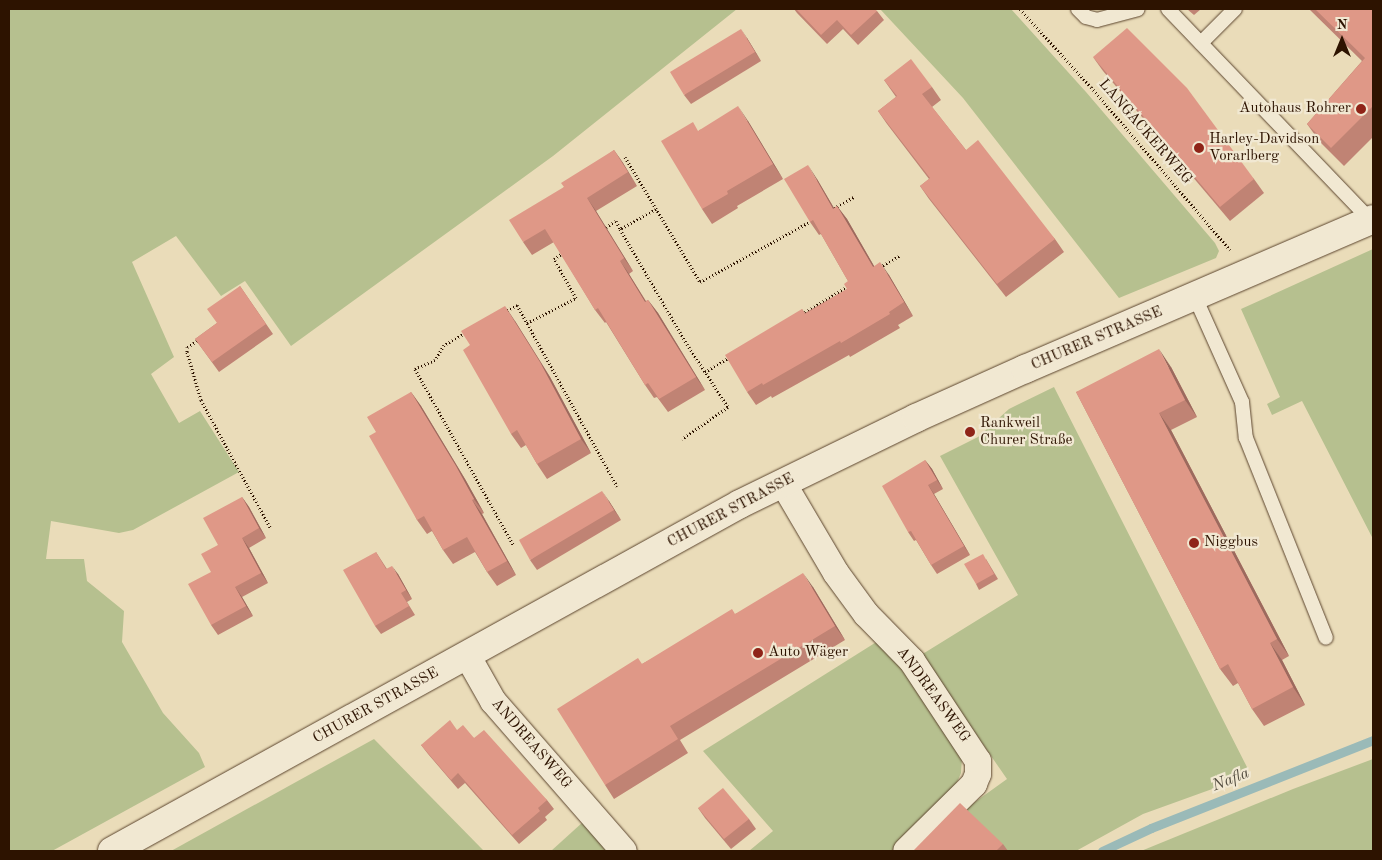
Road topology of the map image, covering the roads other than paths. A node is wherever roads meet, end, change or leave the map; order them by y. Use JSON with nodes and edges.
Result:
{"nodes":[{"id":1,"x":1078,"y":9,"type":"edge"},
{"id":2,"x":1138,"y":9,"type":"edge"},
{"id":3,"x":1168,"y":9,"type":"edge"},
{"id":4,"x":1235,"y":9,"type":"edge"},
{"id":5,"x":1201,"y":43,"type":"junction"},
{"id":6,"x":1372,"y":220,"type":"edge"},
{"id":7,"x":1195,"y":297,"type":"junction"},
{"id":8,"x":784,"y":483,"type":"junction"},
{"id":9,"x":1326,"y":638,"type":"dead end"},
{"id":10,"x":467,"y":655,"type":"junction"},
{"id":11,"x":112,"y":851,"type":"edge"},
{"id":12,"x":624,"y":851,"type":"edge"},
{"id":13,"x":906,"y":851,"type":"edge"}],
"edges":[{"from":1,"to":2,"type":"lane"},
{"from":3,"to":5,"type":"lane"},
{"from":4,"to":5,"type":"lane"},
{"from":5,"to":6,"type":"lane"},
{"from":6,"to":7,"type":"main road","name":"CHURER STRASSE"},
{"from":7,"to":8,"type":"main road","name":"CHURER STRASSE"},
{"from":7,"to":9,"type":"lane"},
{"from":8,"to":10,"type":"main road","name":"CHURER STRASSE"},
{"from":8,"to":13,"type":"street","name":"ANDREASWEG"},
{"from":10,"to":11,"type":"main road","name":"CHURER STRASSE"},
{"from":10,"to":12,"type":"street","name":"ANDREASWEG"}]}
